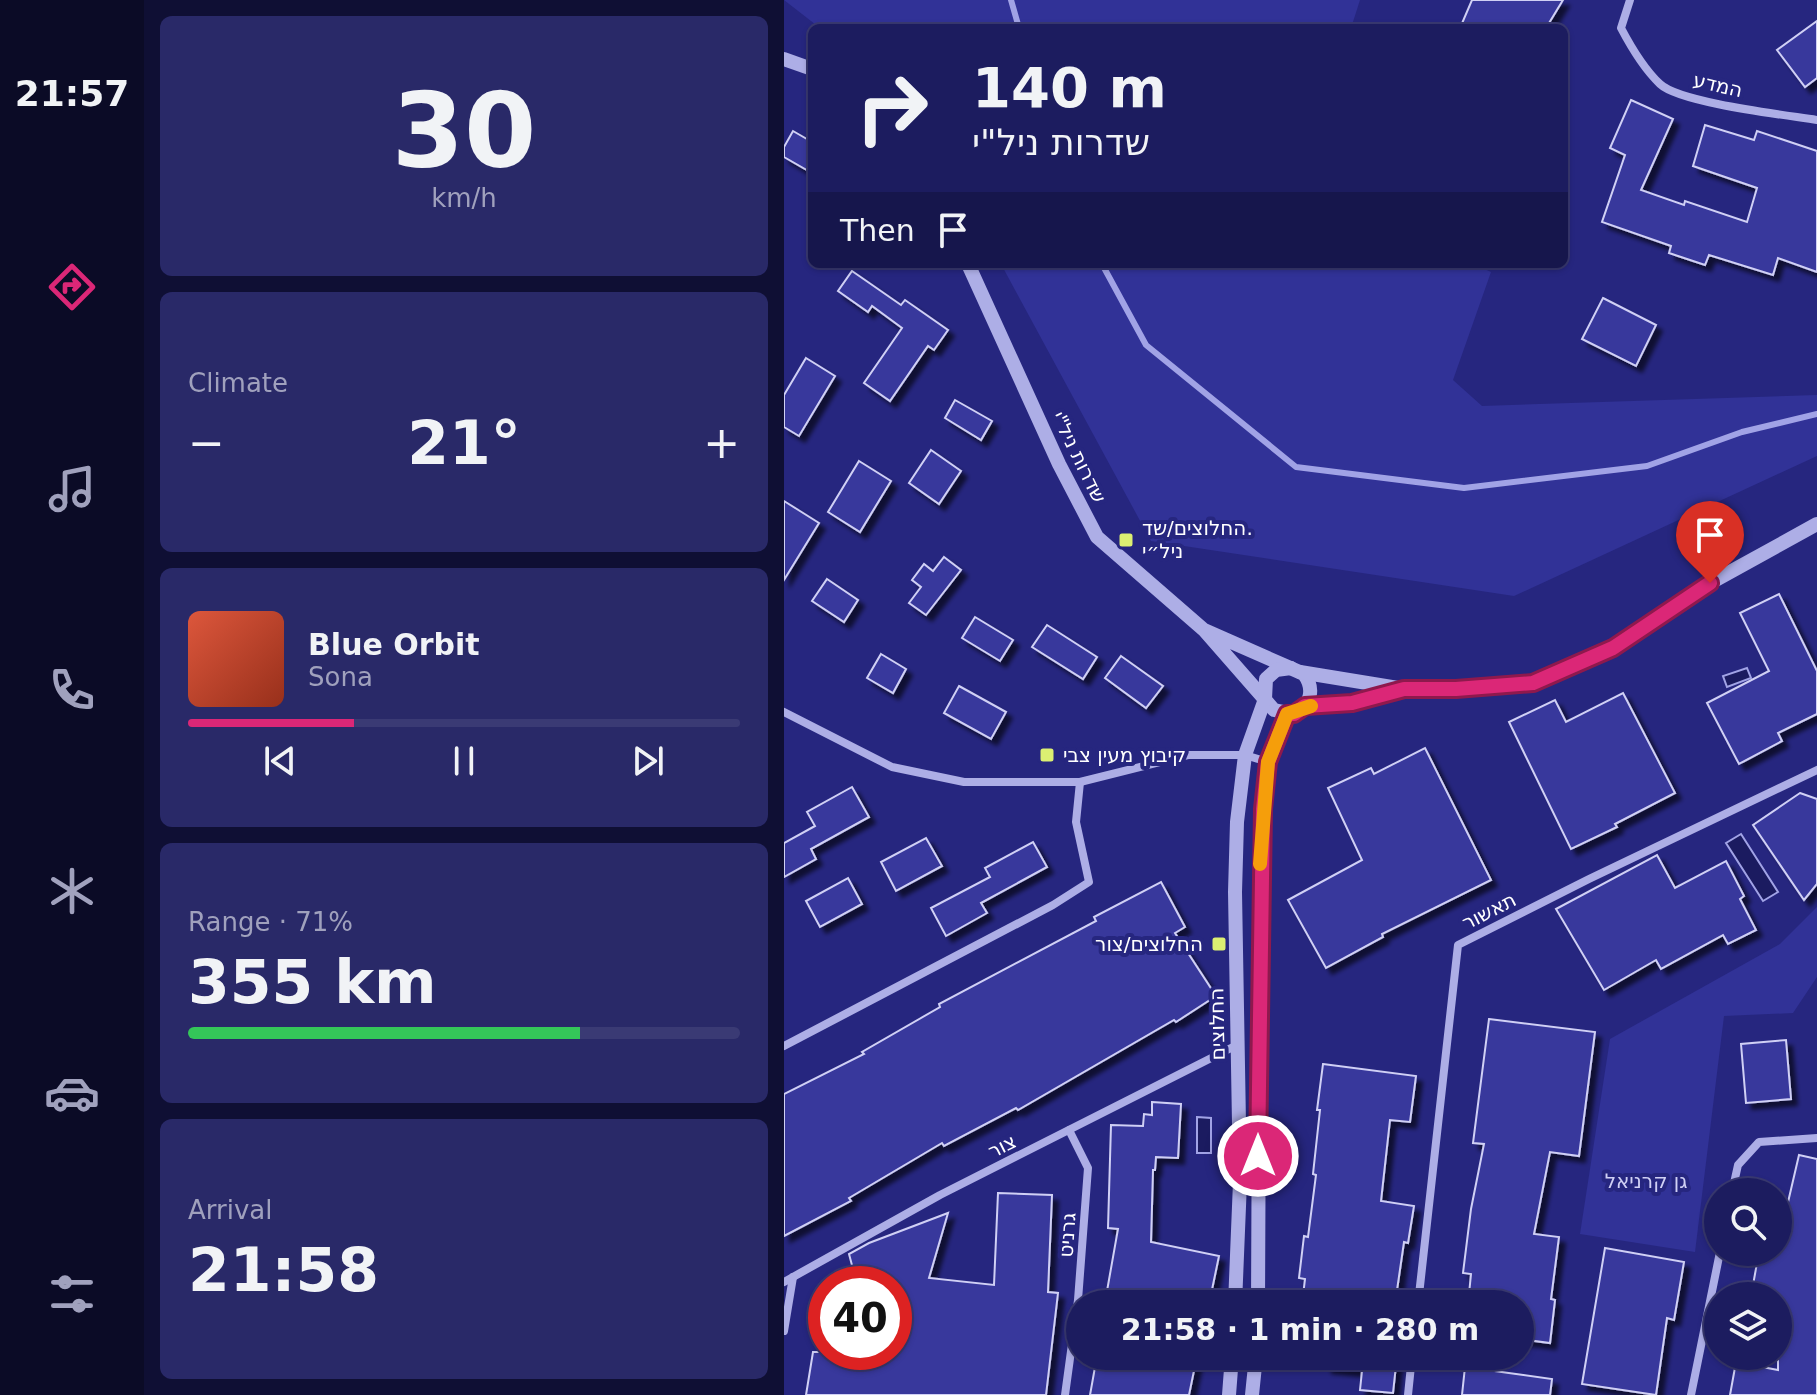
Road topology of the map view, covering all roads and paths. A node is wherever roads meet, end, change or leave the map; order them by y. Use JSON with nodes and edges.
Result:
{"nodes":[{"id":1,"x":1630,"y":0,"type":"edge"},
{"id":2,"x":784,"y":59,"type":"edge"},
{"id":3,"x":808,"y":68,"type":"edge"},
{"id":4,"x":1817,"y":120,"type":"edge"},
{"id":5,"x":970,"y":268,"type":"edge"},
{"id":6,"x":1817,"y":524,"type":"edge"},
{"id":7,"x":1204,"y":630,"type":"junction"},
{"id":8,"x":1295,"y":670,"type":"junction"},
{"id":9,"x":1404,"y":689,"type":"junction"},
{"id":10,"x":1265,"y":699,"type":"junction"},
{"id":11,"x":1305,"y":706,"type":"junction"},
{"id":12,"x":784,"y":712,"type":"edge"},
{"id":13,"x":1287,"y":714,"type":"junction"},
{"id":14,"x":1245,"y":755,"type":"junction"},
{"id":15,"x":1268,"y":762,"type":"junction"},
{"id":16,"x":1817,"y":770,"type":"edge"},
{"id":17,"x":1080,"y":782,"type":"junction"},
{"id":18,"x":1237,"y":1045,"type":"junction"},
{"id":19,"x":784,"y":1046,"type":"edge"},
{"id":20,"x":1069,"y":1130,"type":"junction"},
{"id":21,"x":1817,"y":1138,"type":"edge"},
{"id":22,"x":1735,"y":1178,"type":"edge"},
{"id":23,"x":1717,"y":1266,"type":"edge"},
{"id":24,"x":793,"y":1277,"type":"junction"},
{"id":25,"x":784,"y":1282,"type":"edge"},
{"id":26,"x":1236,"y":1290,"type":"edge"},
{"id":27,"x":1258,"y":1290,"type":"edge"},
{"id":28,"x":1420,"y":1290,"type":"edge"},
{"id":29,"x":784,"y":1331,"type":"edge"},
{"id":30,"x":1231,"y":1370,"type":"edge"},
{"id":31,"x":1255,"y":1370,"type":"edge"},
{"id":32,"x":1411,"y":1370,"type":"edge"},
{"id":33,"x":1065,"y":1395,"type":"edge"},
{"id":34,"x":1229,"y":1395,"type":"edge"},
{"id":35,"x":1252,"y":1395,"type":"edge"},
{"id":36,"x":1408,"y":1395,"type":"edge"},
{"id":37,"x":1691,"y":1395,"type":"edge"}],
"edges":[{"from":1,"to":4,"type":"street","name":"המדע"},
{"from":2,"to":3,"type":"street"},
{"from":5,"to":7,"type":"street","name":"שדרות ניל\"י"},
{"from":6,"to":9,"type":"street","name":"שדרות ניל\"י"},
{"from":7,"to":8,"type":"street","name":"שדרות ניל\"י"},
{"from":7,"to":10,"type":"street","name":"שדרות ניל\"י"},
{"from":8,"to":9,"type":"street","name":"שדרות ניל\"י"},
{"from":8,"to":10,"type":"street"},
{"from":8,"to":11,"type":"street"},
{"from":9,"to":11,"type":"street","name":"שדרות ניל\"י"},
{"from":10,"to":13,"type":"street"},
{"from":10,"to":14,"type":"street","name":"החלוצים"},
{"from":11,"to":13,"type":"street"},
{"from":12,"to":17,"type":"street"},
{"from":13,"to":15,"type":"street","name":"החלוצים"},
{"from":14,"to":15,"type":"street"},
{"from":14,"to":17,"type":"street"},
{"from":14,"to":18,"type":"street","name":"החלוצים"},
{"from":15,"to":27,"type":"street","name":"החלוצים"},
{"from":16,"to":28,"type":"street","name":"תאשור"},
{"from":17,"to":19,"type":"street"},
{"from":18,"to":20,"type":"street","name":"צור"},
{"from":18,"to":26,"type":"street","name":"החלוצים"},
{"from":20,"to":24,"type":"street","name":"צור"},
{"from":20,"to":33,"type":"street","name":"גרניט"},
{"from":21,"to":22,"type":"street"},
{"from":23,"to":37,"type":"street"},
{"from":24,"to":25,"type":"street","name":"צור"},
{"from":24,"to":29,"type":"street"},
{"from":30,"to":34,"type":"street"},
{"from":31,"to":35,"type":"street"},
{"from":32,"to":36,"type":"street"}]}
